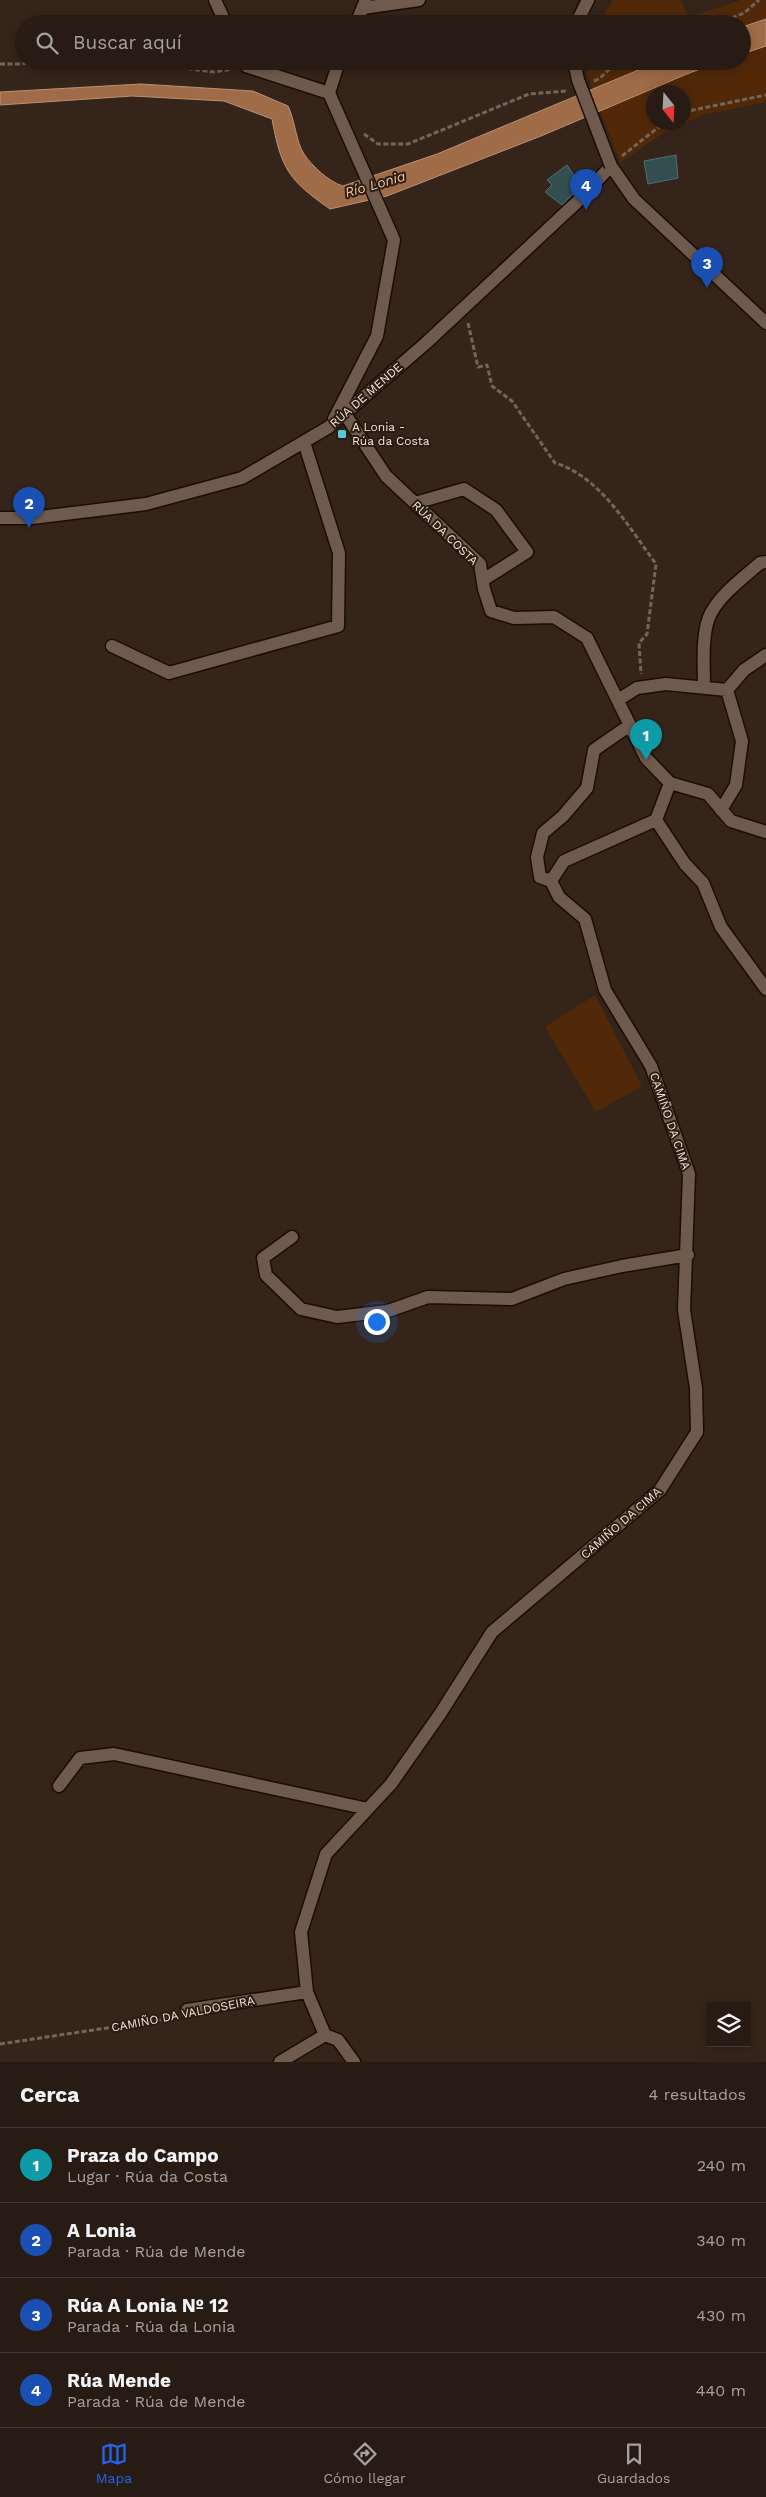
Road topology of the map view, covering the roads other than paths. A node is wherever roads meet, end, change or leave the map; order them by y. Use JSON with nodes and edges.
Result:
{"nodes":[{"id":1,"x":215,"y":0,"type":"edge"},
{"id":2,"x":419,"y":0,"type":"edge"},
{"id":3,"x":588,"y":0,"type":"edge"},
{"id":4,"x":365,"y":4,"type":"edge"},
{"id":5,"x":222,"y":15,"type":"edge"},
{"id":6,"x":580,"y":15,"type":"edge"},
{"id":7,"x":260,"y":70,"type":"edge"},
{"id":8,"x":337,"y":70,"type":"edge"},
{"id":9,"x":575,"y":70,"type":"edge"},
{"id":10,"x":332,"y":98,"type":"junction"},
{"id":11,"x":612,"y":166,"type":"junction"},
{"id":12,"x":766,"y":323,"type":"edge"},
{"id":13,"x":345,"y":414,"type":"junction"},
{"id":14,"x":329,"y":427,"type":"junction"},
{"id":15,"x":304,"y":442,"type":"junction"},
{"id":16,"x":416,"y":503,"type":"junction"},
{"id":17,"x":0,"y":518,"type":"edge"},
{"id":18,"x":766,"y":562,"type":"edge"},
{"id":19,"x":483,"y":580,"type":"junction"},
{"id":20,"x":112,"y":646,"type":"dead end"},
{"id":21,"x":766,"y":655,"type":"edge"},
{"id":22,"x":704,"y":687,"type":"junction"},
{"id":23,"x":727,"y":690,"type":"junction"},
{"id":24,"x":618,"y":700,"type":"junction"},
{"id":25,"x":630,"y":725,"type":"junction"},
{"id":26,"x":670,"y":783,"type":"junction"},
{"id":27,"x":722,"y":810,"type":"junction"},
{"id":28,"x":656,"y":820,"type":"junction"},
{"id":29,"x":766,"y":832,"type":"edge"},
{"id":30,"x":552,"y":881,"type":"junction"},
{"id":31,"x":766,"y":989,"type":"edge"},
{"id":32,"x":292,"y":1237,"type":"dead end"},
{"id":33,"x":688,"y":1255,"type":"junction"},
{"id":34,"x":60,"y":1786,"type":"dead end"},
{"id":35,"x":368,"y":1809,"type":"junction"},
{"id":36,"x":307,"y":1992,"type":"junction"},
{"id":37,"x":187,"y":2010,"type":"road end"},
{"id":38,"x":325,"y":2035,"type":"junction"},
{"id":39,"x":280,"y":2062,"type":"edge"},
{"id":40,"x":354,"y":2062,"type":"edge"}],
"edges":[{"from":1,"to":5,"type":"street"},
{"from":2,"to":4,"type":"street"},
{"from":3,"to":6,"type":"street"},
{"from":7,"to":10,"type":"street"},
{"from":8,"to":10,"type":"street"},
{"from":9,"to":11,"type":"street","bridge":true},
{"from":10,"to":14,"type":"street"},
{"from":11,"to":12,"type":"street"},
{"from":11,"to":13,"type":"street","name":"RÚA DE MENDE"},
{"from":13,"to":14,"type":"street","name":"RÚA DE MENDE"},
{"from":13,"to":16,"type":"street","name":"RÚA DA COSTA"},
{"from":14,"to":15,"type":"street","name":"RÚA DE MENDE"},
{"from":15,"to":17,"type":"street","name":"RÚA DE MENDE"},
{"from":15,"to":20,"type":"street"},
{"from":16,"to":19,"type":"street","name":"RÚA DA COSTA"},
{"from":16,"to":19,"type":"street"},
{"from":18,"to":22,"type":"street"},
{"from":19,"to":24,"type":"street","name":"RÚA DA COSTA"},
{"from":21,"to":23,"type":"street"},
{"from":22,"to":23,"type":"street"},
{"from":22,"to":24,"type":"street"},
{"from":23,"to":27,"type":"street"},
{"from":24,"to":25,"type":"street","name":"RÚA DA COSTA"},
{"from":25,"to":26,"type":"street","name":"RÚA DA COSTA"},
{"from":25,"to":30,"type":"street","name":"CAMIÑO DA CIMA"},
{"from":26,"to":27,"type":"street"},
{"from":26,"to":28,"type":"street"},
{"from":27,"to":29,"type":"street"},
{"from":28,"to":30,"type":"street"},
{"from":28,"to":31,"type":"street"},
{"from":30,"to":33,"type":"street","name":"CAMIÑO DA CIMA"},
{"from":32,"to":33,"type":"street"},
{"from":33,"to":35,"type":"street","name":"CAMIÑO DA CIMA"},
{"from":34,"to":35,"type":"street"},
{"from":35,"to":36,"type":"street","name":"CAMIÑO DA CIMA"},
{"from":36,"to":37,"type":"street","name":"CAMIÑO DA VALDOSEIRA"},
{"from":36,"to":38,"type":"street","name":"CAMIÑO DA CIMA"},
{"from":38,"to":39,"type":"street"},
{"from":38,"to":40,"type":"street"}]}
